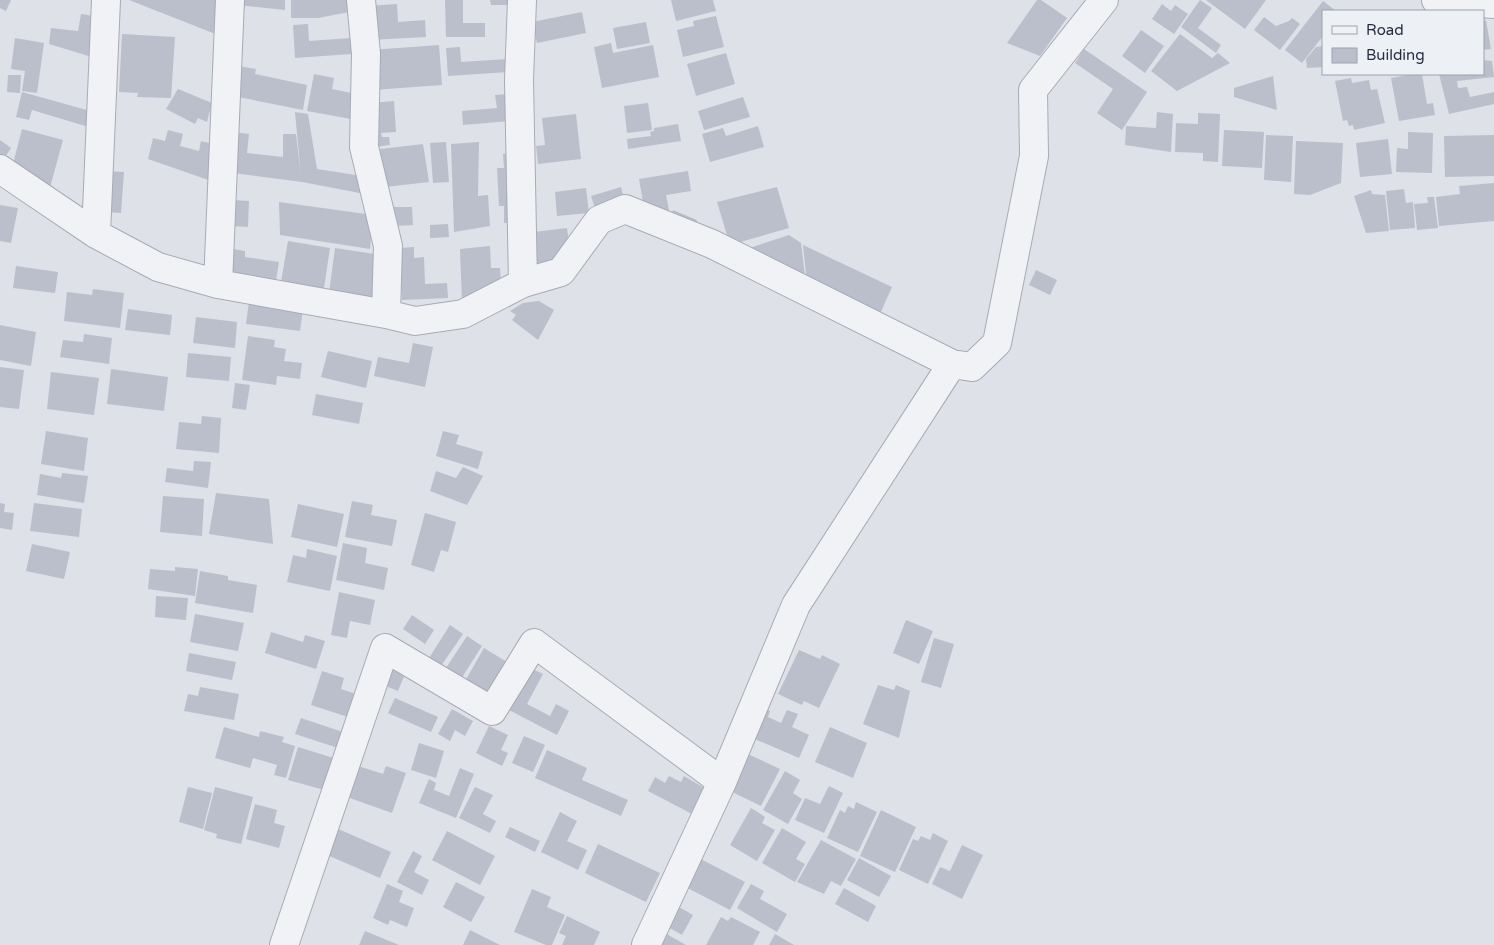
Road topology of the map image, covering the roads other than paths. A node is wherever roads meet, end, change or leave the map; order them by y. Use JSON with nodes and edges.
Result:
{"nodes":[{"id":1,"x":106,"y":0,"type":"edge"},
{"id":2,"x":230,"y":0,"type":"edge"},
{"id":3,"x":361,"y":0,"type":"edge"},
{"id":4,"x":522,"y":0,"type":"edge"},
{"id":5,"x":1104,"y":0,"type":"edge"},
{"id":6,"x":1436,"y":0,"type":"edge"},
{"id":7,"x":1494,"y":4,"type":"edge"},
{"id":8,"x":0,"y":169,"type":"edge"},
{"id":9,"x":96,"y":234,"type":"junction"},
{"id":10,"x":523,"y":283,"type":"junction"},
{"id":11,"x":218,"y":284,"type":"junction"},
{"id":12,"x":386,"y":314,"type":"junction"},
{"id":13,"x":952,"y":364,"type":"junction"},
{"id":14,"x":722,"y":782,"type":"junction"},
{"id":15,"x":284,"y":945,"type":"edge"},
{"id":16,"x":646,"y":945,"type":"edge"}],
"edges":[{"from":1,"to":9,"type":"street"},
{"from":2,"to":11,"type":"street"},
{"from":3,"to":12,"type":"street"},
{"from":4,"to":10,"type":"street"},
{"from":5,"to":13,"type":"street"},
{"from":6,"to":7,"type":"street"},
{"from":8,"to":9,"type":"street"},
{"from":9,"to":11,"type":"street"},
{"from":10,"to":12,"type":"street"},
{"from":10,"to":13,"type":"street"},
{"from":11,"to":12,"type":"street"},
{"from":13,"to":14,"type":"street"},
{"from":14,"to":15,"type":"street"},
{"from":14,"to":16,"type":"street"}]}
